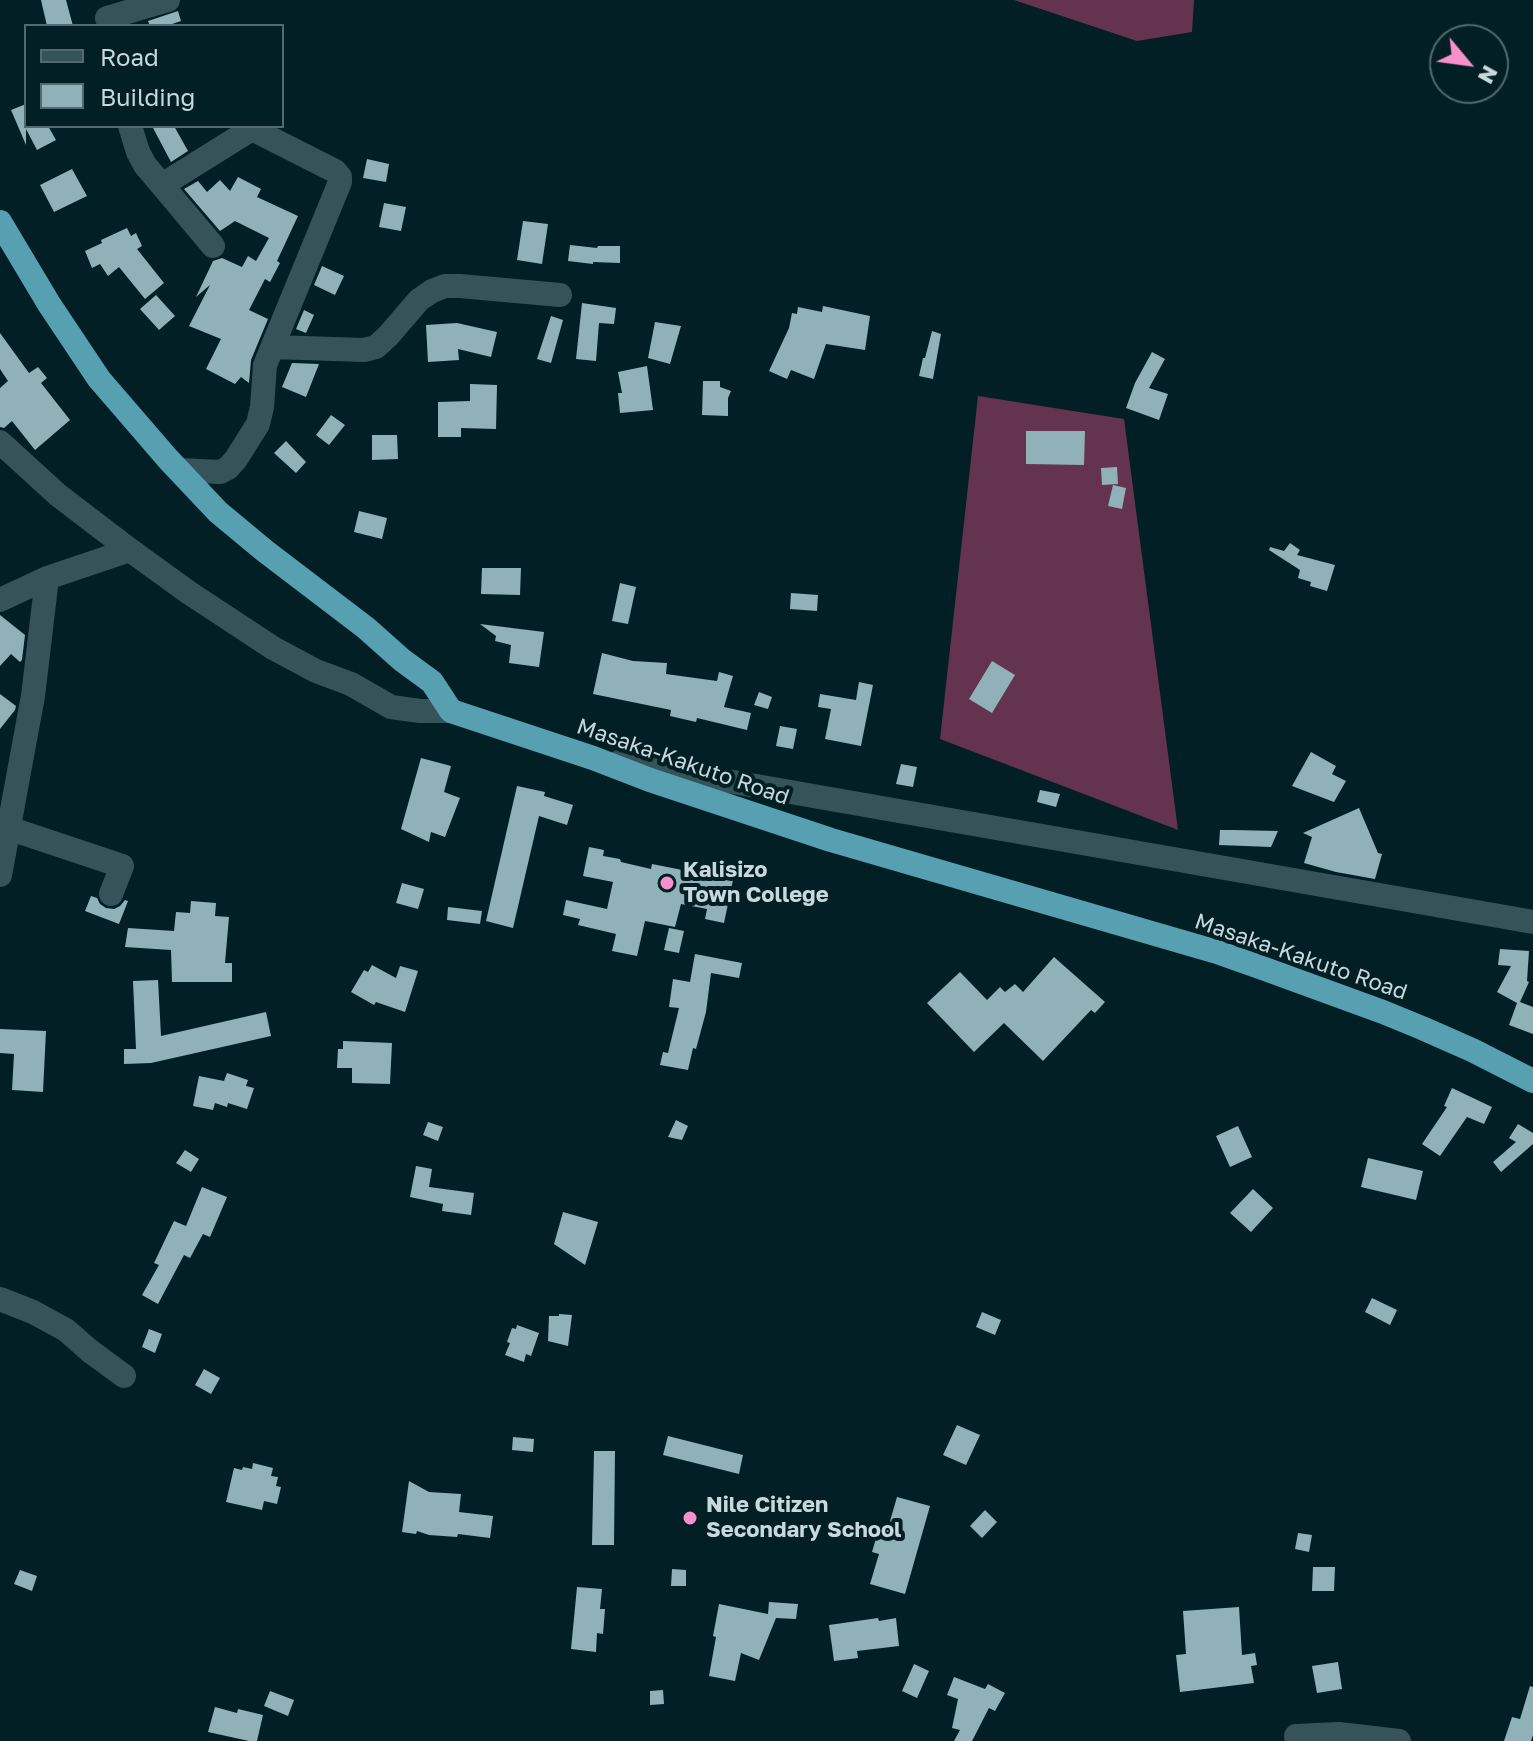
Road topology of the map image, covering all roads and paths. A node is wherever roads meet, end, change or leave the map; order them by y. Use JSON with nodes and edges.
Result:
{"nodes":[{"id":1,"x":168,"y":0,"type":"edge"},
{"id":2,"x":106,"y":15,"type":"edge"},
{"id":3,"x":131,"y":128,"type":"edge"},
{"id":4,"x":162,"y":185,"type":"junction"},
{"id":5,"x":0,"y":222,"type":"edge"},
{"id":6,"x":213,"y":246,"type":"dead end"},
{"id":7,"x":560,"y":295,"type":"dead end"},
{"id":8,"x":273,"y":347,"type":"junction"},
{"id":9,"x":0,"y":442,"type":"edge"},
{"id":10,"x":179,"y":470,"type":"junction"},
{"id":11,"x":130,"y":550,"type":"junction"},
{"id":12,"x":47,"y":578,"type":"junction"},
{"id":13,"x":0,"y":600,"type":"edge"},
{"id":14,"x":451,"y":711,"type":"junction"},
{"id":15,"x":593,"y":758,"type":"junction"},
{"id":16,"x":8,"y":828,"type":"junction"},
{"id":17,"x":1,"y":869,"type":"edge"},
{"id":18,"x":111,"y":894,"type":"dead end"},
{"id":19,"x":1533,"y":922,"type":"edge"},
{"id":20,"x":1533,"y":1081,"type":"edge"},
{"id":21,"x":0,"y":1299,"type":"edge"},
{"id":22,"x":124,"y":1376,"type":"dead end"},
{"id":23,"x":1291,"y":1739,"type":"edge"},
{"id":24,"x":1399,"y":1741,"type":"edge"}],
"edges":[{"from":1,"to":2,"type":"street"},
{"from":3,"to":4,"type":"street"},
{"from":4,"to":6,"type":"street"},
{"from":4,"to":8,"type":"street"},
{"from":5,"to":10,"type":"highway"},
{"from":7,"to":8,"type":"street"},
{"from":8,"to":10,"type":"street"},
{"from":9,"to":11,"type":"street"},
{"from":10,"to":14,"type":"highway"},
{"from":11,"to":12,"type":"street"},
{"from":11,"to":14,"type":"street"},
{"from":12,"to":13,"type":"street"},
{"from":12,"to":16,"type":"street"},
{"from":14,"to":15,"type":"highway","name":"Masaka-Kakuto Road"},
{"from":15,"to":19,"type":"street"},
{"from":15,"to":20,"type":"highway","name":"Masaka-Kakuto Road"},
{"from":16,"to":17,"type":"street"},
{"from":16,"to":18,"type":"street"},
{"from":21,"to":22,"type":"street"},
{"from":23,"to":24,"type":"street"}]}
